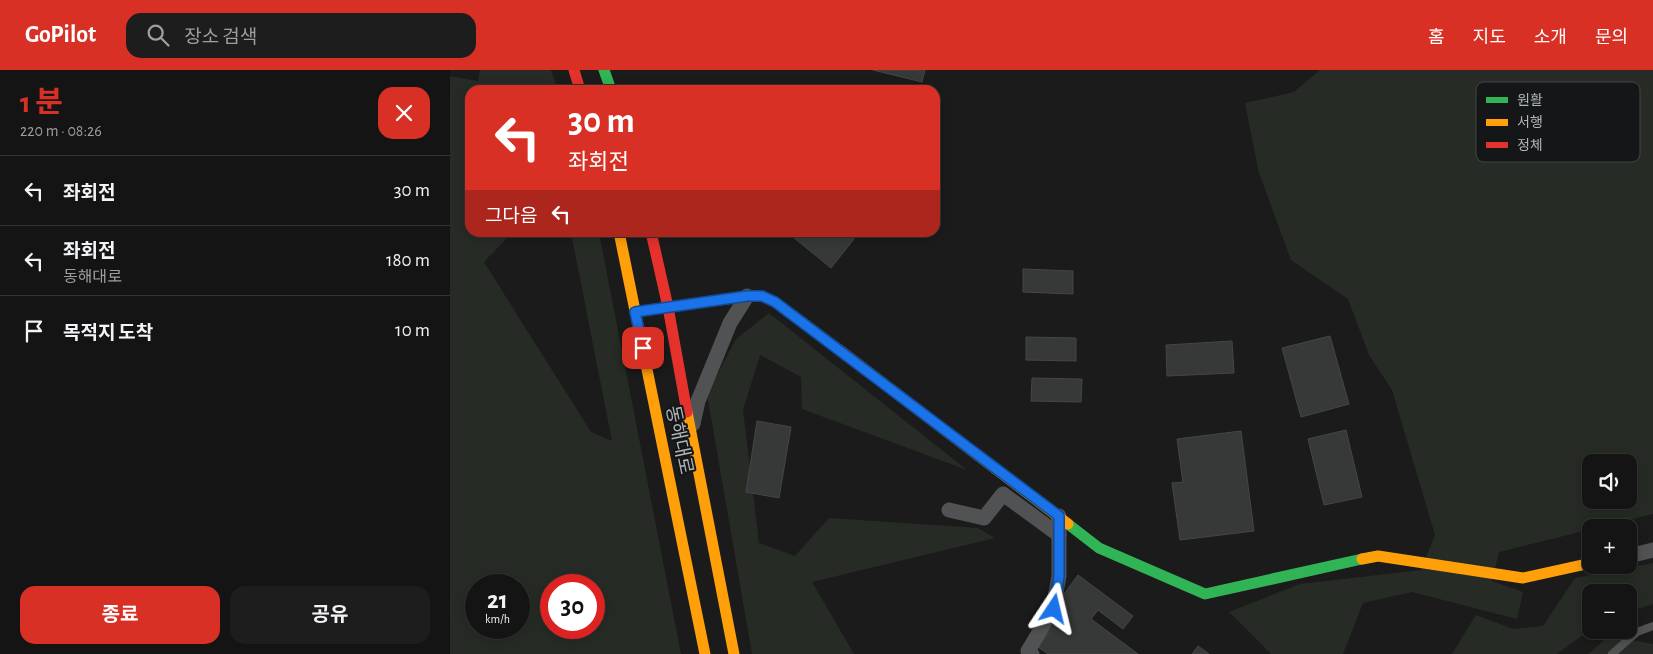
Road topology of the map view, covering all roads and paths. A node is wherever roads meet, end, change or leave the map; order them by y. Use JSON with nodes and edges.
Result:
{"nodes":[{"id":1,"x":574,"y":70,"type":"edge"},
{"id":2,"x":604,"y":70,"type":"edge"},
{"id":3,"x":578,"y":85,"type":"edge"},
{"id":4,"x":609,"y":85,"type":"edge"},
{"id":5,"x":620,"y":237,"type":"edge"},
{"id":6,"x":652,"y":237,"type":"edge"},
{"id":7,"x":747,"y":296,"type":"junction"},
{"id":8,"x":668,"y":307,"type":"junction"},
{"id":9,"x":635,"y":312,"type":"junction"},
{"id":10,"x":690,"y":435,"type":"junction"},
{"id":11,"x":949,"y":510,"type":"dead end"},
{"id":12,"x":1059,"y":516,"type":"junction"},
{"id":13,"x":1059,"y":535,"type":"junction"},
{"id":14,"x":1653,"y":550,"type":"edge"},
{"id":15,"x":1637,"y":554,"type":"edge"},
{"id":16,"x":1582,"y":565,"type":"edge"},
{"id":17,"x":1653,"y":626,"type":"edge"},
{"id":18,"x":706,"y":654,"type":"edge"},
{"id":19,"x":734,"y":654,"type":"edge"},
{"id":20,"x":1032,"y":654,"type":"edge"},
{"id":21,"x":1612,"y":654,"type":"edge"}],
"edges":[{"from":1,"to":3,"type":"street"},
{"from":2,"to":4,"type":"street"},
{"from":5,"to":9,"type":"street","name":"동해대로"},
{"from":6,"to":8,"type":"street","name":"동해대로"},
{"from":7,"to":8,"type":"street"},
{"from":7,"to":10,"type":"street"},
{"from":7,"to":12,"type":"street"},
{"from":8,"to":9,"type":"street"},
{"from":8,"to":10,"type":"street","name":"동해대로"},
{"from":9,"to":18,"type":"street","name":"동해대로"},
{"from":10,"to":19,"type":"street","name":"동해대로"},
{"from":11,"to":13,"type":"street"},
{"from":12,"to":13,"type":"street"},
{"from":12,"to":16,"type":"street"},
{"from":13,"to":20,"type":"street"},
{"from":14,"to":15,"type":"street"},
{"from":17,"to":21,"type":"lane"}]}
